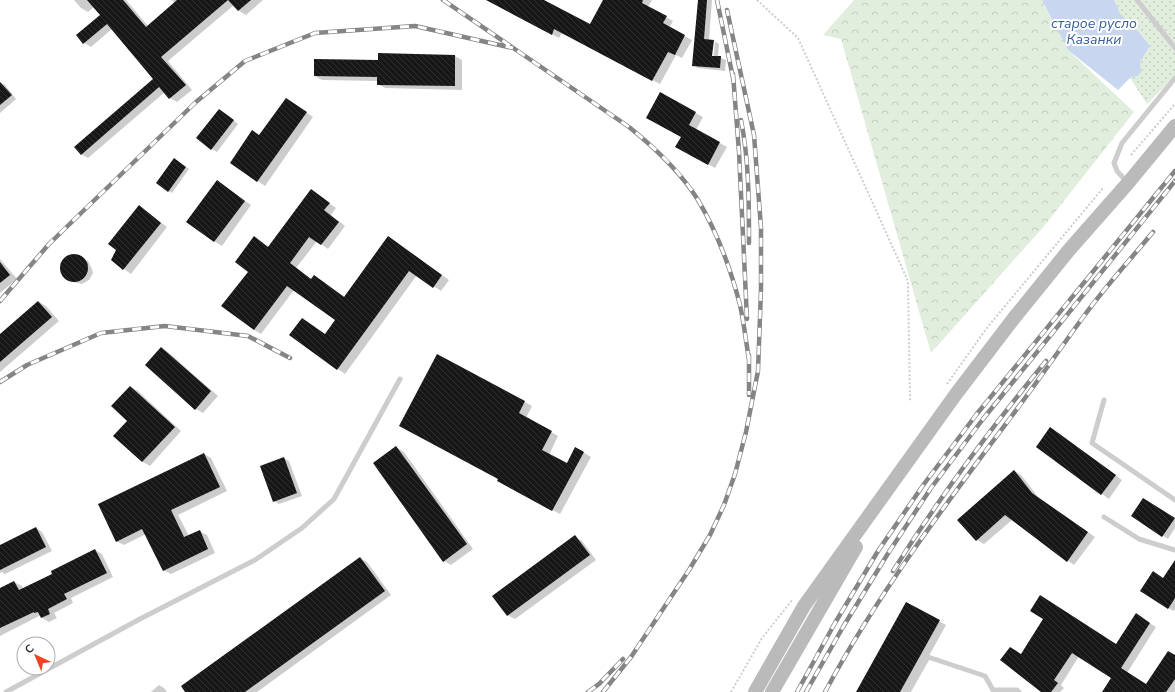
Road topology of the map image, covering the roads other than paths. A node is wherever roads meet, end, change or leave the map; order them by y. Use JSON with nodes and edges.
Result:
{"nodes":[{"id":1,"x":1137,"y":0,"type":"edge"},
{"id":2,"x":1175,"y":48,"type":"edge"},
{"id":3,"x":1175,"y":78,"type":"edge"},
{"id":4,"x":1175,"y":126,"type":"edge"},
{"id":5,"x":1128,"y":182,"type":"junction"},
{"id":6,"x":400,"y":379,"type":"dead end"},
{"id":7,"x":1104,"y":400,"type":"dead end"},
{"id":8,"x":902,"y":469,"type":"junction"},
{"id":9,"x":1175,"y":500,"type":"edge"},
{"id":10,"x":1104,"y":517,"type":"dead end"},
{"id":11,"x":1175,"y":550,"type":"edge"},
{"id":12,"x":6,"y":692,"type":"edge"},
{"id":13,"x":754,"y":692,"type":"edge"},
{"id":14,"x":772,"y":692,"type":"edge"},
{"id":15,"x":908,"y":692,"type":"edge"},
{"id":16,"x":1019,"y":692,"type":"edge"}],
"edges":[{"from":1,"to":2,"type":"lane"},
{"from":3,"to":5,"type":"lane"},
{"from":4,"to":5,"type":"main road"},
{"from":5,"to":8,"type":"main road"},
{"from":6,"to":12,"type":"lane"},
{"from":7,"to":9,"type":"lane"},
{"from":8,"to":13,"type":"main road"},
{"from":8,"to":14,"type":"main road"},
{"from":10,"to":11,"type":"lane"},
{"from":15,"to":16,"type":"lane"}]}
